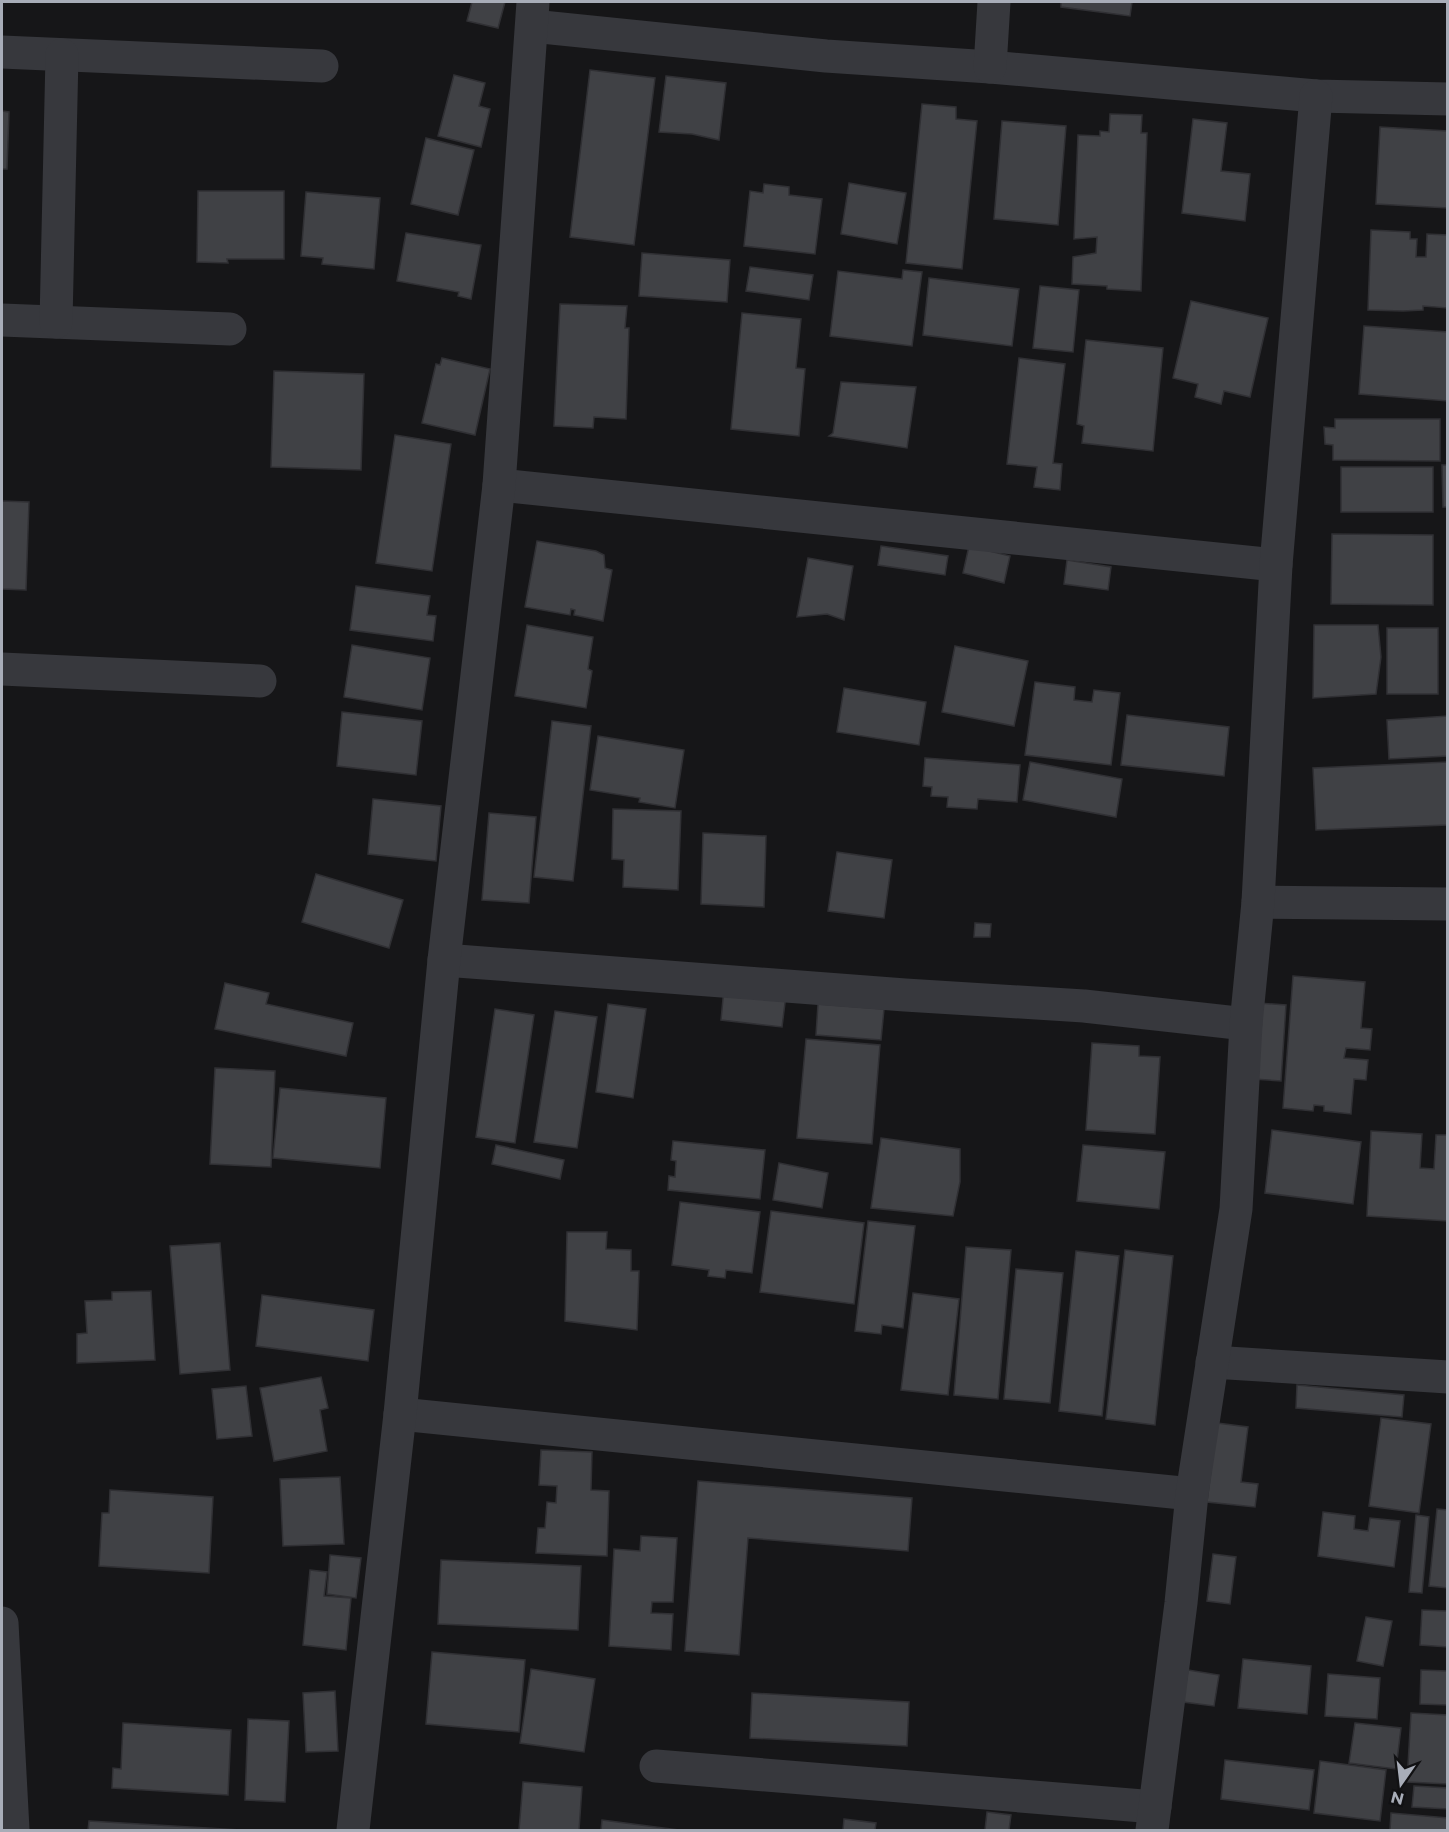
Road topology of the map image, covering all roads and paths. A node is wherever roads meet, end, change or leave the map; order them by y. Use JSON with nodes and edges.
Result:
{"nodes":[{"id":1,"x":994,"y":2,"type":"edge"},
{"id":2,"x":533,"y":14,"type":"edge"},
{"id":3,"x":2,"y":52,"type":"edge"},
{"id":4,"x":62,"y":55,"type":"junction"},
{"id":5,"x":322,"y":66,"type":"dead end"},
{"id":6,"x":990,"y":67,"type":"junction"},
{"id":7,"x":1316,"y":96,"type":"junction"},
{"id":8,"x":1448,"y":99,"type":"edge"},
{"id":9,"x":2,"y":320,"type":"edge"},
{"id":10,"x":56,"y":322,"type":"junction"},
{"id":11,"x":230,"y":329,"type":"dead end"},
{"id":12,"x":499,"y":485,"type":"junction"},
{"id":13,"x":1276,"y":566,"type":"junction"},
{"id":14,"x":2,"y":669,"type":"edge"},
{"id":15,"x":260,"y":681,"type":"dead end"},
{"id":16,"x":1258,"y":902,"type":"junction"},
{"id":17,"x":1448,"y":904,"type":"edge"},
{"id":18,"x":444,"y":960,"type":"junction"},
{"id":19,"x":1246,"y":1024,"type":"junction"},
{"id":20,"x":1212,"y":1362,"type":"junction"},
{"id":21,"x":1448,"y":1377,"type":"edge"},
{"id":22,"x":400,"y":1414,"type":"junction"},
{"id":23,"x":1192,"y":1494,"type":"junction"},
{"id":24,"x":2,"y":1623,"type":"edge"},
{"id":25,"x":656,"y":1766,"type":"dead end"},
{"id":26,"x":1153,"y":1819,"type":"edge"},
{"id":27,"x":13,"y":1830,"type":"edge"},
{"id":28,"x":353,"y":1830,"type":"edge"}],
"edges":[{"from":1,"to":6,"type":"street"},
{"from":2,"to":6,"type":"street"},
{"from":2,"to":12,"type":"street"},
{"from":3,"to":4,"type":"street"},
{"from":4,"to":5,"type":"street"},
{"from":4,"to":10,"type":"street"},
{"from":6,"to":7,"type":"street"},
{"from":7,"to":8,"type":"street"},
{"from":7,"to":13,"type":"street"},
{"from":9,"to":10,"type":"street"},
{"from":10,"to":11,"type":"street"},
{"from":12,"to":13,"type":"street"},
{"from":12,"to":18,"type":"street"},
{"from":13,"to":16,"type":"street"},
{"from":14,"to":15,"type":"street"},
{"from":16,"to":17,"type":"street"},
{"from":16,"to":19,"type":"street"},
{"from":18,"to":19,"type":"street"},
{"from":18,"to":22,"type":"street"},
{"from":19,"to":20,"type":"street"},
{"from":20,"to":21,"type":"street"},
{"from":20,"to":23,"type":"street"},
{"from":22,"to":23,"type":"street"},
{"from":22,"to":28,"type":"street"},
{"from":23,"to":26,"type":"street"},
{"from":24,"to":27,"type":"street"},
{"from":25,"to":26,"type":"street"}]}
